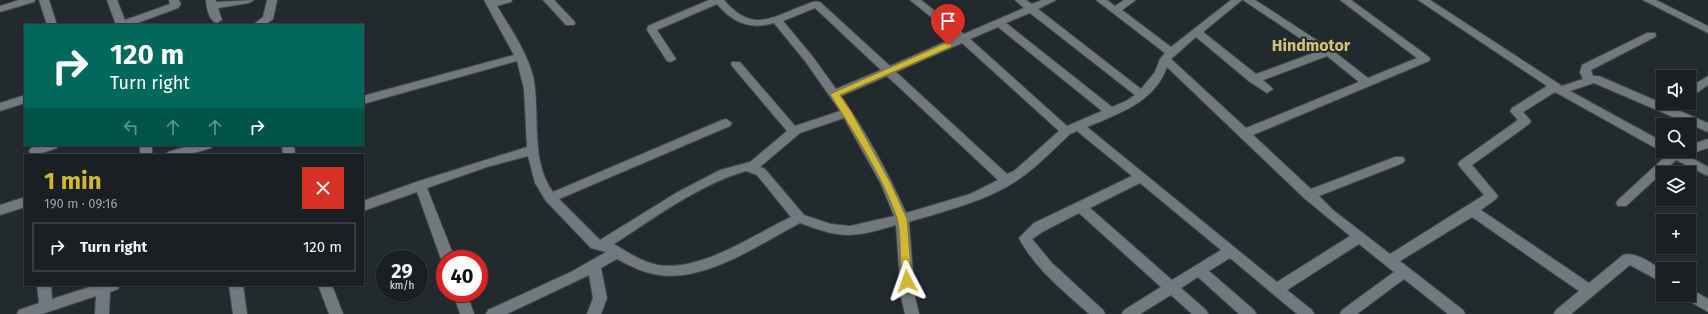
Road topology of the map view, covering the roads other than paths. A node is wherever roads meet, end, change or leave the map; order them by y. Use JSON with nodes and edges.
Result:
{"nodes":[{"id":1,"x":30,"y":0,"type":"edge"},
{"id":2,"x":44,"y":0,"type":"edge"},
{"id":3,"x":112,"y":0,"type":"edge"},
{"id":4,"x":174,"y":0,"type":"edge"},
{"id":5,"x":249,"y":0,"type":"edge"},
{"id":6,"x":272,"y":0,"type":"edge"},
{"id":7,"x":507,"y":0,"type":"edge"},
{"id":8,"x":548,"y":0,"type":"edge"},
{"id":9,"x":718,"y":0,"type":"edge"},
{"id":10,"x":915,"y":0,"type":"edge"},
{"id":11,"x":1020,"y":0,"type":"edge"},
{"id":12,"x":1051,"y":0,"type":"edge"},
{"id":13,"x":1101,"y":0,"type":"edge"},
{"id":14,"x":1131,"y":0,"type":"edge"},
{"id":15,"x":1236,"y":0,"type":"edge"},
{"id":16,"x":1248,"y":0,"type":"edge"},
{"id":17,"x":1344,"y":0,"type":"edge"},
{"id":18,"x":1423,"y":0,"type":"edge"},
{"id":19,"x":1648,"y":0,"type":"edge"},
{"id":20,"x":490,"y":2,"type":"edge"},
{"id":21,"x":821,"y":2,"type":"edge"},
{"id":22,"x":211,"y":3,"type":"edge"},
{"id":23,"x":1032,"y":9,"type":"junction"},
{"id":24,"x":0,"y":10,"type":"edge"},
{"id":25,"x":1114,"y":10,"type":"junction"},
{"id":26,"x":217,"y":20,"type":"dead end"},
{"id":27,"x":777,"y":20,"type":"junction"},
{"id":28,"x":570,"y":23,"type":"dead end"},
{"id":29,"x":999,"y":23,"type":"junction"},
{"id":30,"x":52,"y":24,"type":"edge"},
{"id":31,"x":122,"y":24,"type":"edge"},
{"id":32,"x":125,"y":24,"type":"edge"},
{"id":33,"x":260,"y":24,"type":"edge"},
{"id":34,"x":1708,"y":30,"type":"edge"},
{"id":35,"x":1196,"y":32,"type":"junction"},
{"id":36,"x":1652,"y":35,"type":"dead end"},
{"id":37,"x":963,"y":38,"type":"junction"},
{"id":38,"x":1328,"y":52,"type":"junction"},
{"id":39,"x":1168,"y":55,"type":"junction"},
{"id":40,"x":520,"y":57,"type":"junction"},
{"id":41,"x":671,"y":59,"type":"dead end"},
{"id":42,"x":736,"y":64,"type":"dead end"},
{"id":43,"x":890,"y":70,"type":"junction"},
{"id":44,"x":1254,"y":78,"type":"junction"},
{"id":45,"x":1589,"y":80,"type":"junction"},
{"id":46,"x":1708,"y":80,"type":"edge"},
{"id":47,"x":1367,"y":83,"type":"junction"},
{"id":48,"x":1559,"y":88,"type":"junction"},
{"id":49,"x":1267,"y":89,"type":"dead end"},
{"id":50,"x":1696,"y":89,"type":"edge"},
{"id":51,"x":835,"y":94,"type":"junction"},
{"id":52,"x":1142,"y":95,"type":"junction"},
{"id":53,"x":24,"y":99,"type":"edge"},
{"id":54,"x":364,"y":100,"type":"edge"},
{"id":55,"x":0,"y":107,"type":"edge"},
{"id":56,"x":1670,"y":111,"type":"joint"},
{"id":57,"x":1110,"y":112,"type":"junction"},
{"id":58,"x":847,"y":113,"type":"junction"},
{"id":59,"x":726,"y":123,"type":"dead end"},
{"id":60,"x":1079,"y":126,"type":"junction"},
{"id":61,"x":1708,"y":128,"type":"edge"},
{"id":62,"x":1066,"y":131,"type":"junction"},
{"id":63,"x":794,"y":132,"type":"junction"},
{"id":64,"x":1244,"y":134,"type":"junction"},
{"id":65,"x":1656,"y":143,"type":"edge"},
{"id":66,"x":1708,"y":143,"type":"edge"},
{"id":67,"x":49,"y":146,"type":"edge"},
{"id":68,"x":204,"y":146,"type":"edge"},
{"id":69,"x":1696,"y":147,"type":"edge"},
{"id":70,"x":35,"y":150,"type":"edge"},
{"id":71,"x":533,"y":150,"type":"junction"},
{"id":72,"x":176,"y":154,"type":"edge"},
{"id":73,"x":1670,"y":158,"type":"edge"},
{"id":74,"x":1686,"y":158,"type":"edge"},
{"id":75,"x":1399,"y":160,"type":"dead end"},
{"id":76,"x":752,"y":167,"type":"junction"},
{"id":77,"x":1708,"y":172,"type":"edge"},
{"id":78,"x":1141,"y":177,"type":"junction"},
{"id":79,"x":1007,"y":181,"type":"junction"},
{"id":80,"x":420,"y":185,"type":"junction"},
{"id":81,"x":1308,"y":195,"type":"junction"},
{"id":82,"x":550,"y":198,"type":"junction"},
{"id":83,"x":24,"y":202,"type":"edge"},
{"id":84,"x":1622,"y":203,"type":"dead end"},
{"id":85,"x":364,"y":206,"type":"edge"},
{"id":86,"x":1081,"y":206,"type":"junction"},
{"id":87,"x":0,"y":210,"type":"edge"},
{"id":88,"x":1470,"y":211,"type":"junction"},
{"id":89,"x":799,"y":218,"type":"junction"},
{"id":90,"x":902,"y":219,"type":"junction"},
{"id":91,"x":1359,"y":237,"type":"junction"},
{"id":92,"x":603,"y":244,"type":"junction"},
{"id":93,"x":445,"y":250,"type":"edge"},
{"id":94,"x":1230,"y":251,"type":"junction"},
{"id":95,"x":616,"y":252,"type":"junction"},
{"id":96,"x":1389,"y":260,"type":"junction"},
{"id":97,"x":594,"y":266,"type":"junction"},
{"id":98,"x":1199,"y":270,"type":"junction"},
{"id":99,"x":1404,"y":272,"type":"junction"},
{"id":100,"x":1656,"y":274,"type":"edge"},
{"id":101,"x":44,"y":286,"type":"edge"},
{"id":102,"x":236,"y":286,"type":"edge"},
{"id":103,"x":325,"y":286,"type":"edge"},
{"id":104,"x":108,"y":287,"type":"edge"},
{"id":105,"x":1172,"y":287,"type":"junction"},
{"id":106,"x":1277,"y":289,"type":"junction"},
{"id":107,"x":1589,"y":291,"type":"junction"},
{"id":108,"x":1696,"y":298,"type":"edge"},
{"id":109,"x":463,"y":302,"type":"edge"},
{"id":110,"x":1708,"y":306,"type":"edge"},
{"id":111,"x":46,"y":307,"type":"junction"},
{"id":112,"x":24,"y":314,"type":"edge"},
{"id":113,"x":102,"y":314,"type":"edge"},
{"id":114,"x":240,"y":314,"type":"edge"},
{"id":115,"x":336,"y":314,"type":"edge"},
{"id":116,"x":467,"y":314,"type":"edge"},
{"id":117,"x":493,"y":314,"type":"edge"},
{"id":118,"x":594,"y":314,"type":"edge"},
{"id":119,"x":912,"y":314,"type":"edge"},
{"id":120,"x":1098,"y":314,"type":"edge"},
{"id":121,"x":1129,"y":314,"type":"edge"},
{"id":122,"x":1201,"y":314,"type":"edge"},
{"id":123,"x":1249,"y":314,"type":"edge"},
{"id":124,"x":1307,"y":314,"type":"edge"},
{"id":125,"x":1347,"y":314,"type":"edge"},
{"id":126,"x":1458,"y":314,"type":"edge"},
{"id":127,"x":1561,"y":314,"type":"edge"}],
"edges":[{"from":1,"to":24,"type":"street"},
{"from":2,"to":30,"type":"street"},
{"from":3,"to":31,"type":"street"},
{"from":4,"to":32,"type":"street"},
{"from":5,"to":22,"type":"street"},
{"from":6,"to":33,"type":"street"},
{"from":7,"to":20,"type":"street"},
{"from":8,"to":28,"type":"street"},
{"from":9,"to":27,"type":"street"},
{"from":9,"to":41,"type":"street"},
{"from":10,"to":37,"type":"street"},
{"from":11,"to":23,"type":"street"},
{"from":12,"to":23,"type":"street"},
{"from":13,"to":25,"type":"street"},
{"from":14,"to":25,"type":"street"},
{"from":15,"to":35,"type":"street"},
{"from":16,"to":38,"type":"street"},
{"from":17,"to":47,"type":"street"},
{"from":18,"to":48,"type":"street"},
{"from":19,"to":34,"type":"street"},
{"from":20,"to":40,"type":"street"},
{"from":21,"to":27,"type":"street"},
{"from":21,"to":43,"type":"street"},
{"from":22,"to":26,"type":"street"},
{"from":23,"to":29,"type":"street"},
{"from":23,"to":52,"type":"street"},
{"from":25,"to":39,"type":"street"},
{"from":27,"to":51,"type":"street"},
{"from":29,"to":37,"type":"street"},
{"from":29,"to":57,"type":"street"},
{"from":35,"to":39,"type":"street"},
{"from":35,"to":44,"type":"street"},
{"from":36,"to":45,"type":"street"},
{"from":37,"to":43,"type":"street"},
{"from":37,"to":62,"type":"street"},
{"from":38,"to":44,"type":"street"},
{"from":38,"to":47,"type":"street"},
{"from":39,"to":52,"type":"street"},
{"from":39,"to":64,"type":"street"},
{"from":40,"to":54,"type":"street"},
{"from":40,"to":71,"type":"street"},
{"from":42,"to":63,"type":"street"},
{"from":43,"to":51,"type":"street"},
{"from":43,"to":79,"type":"street"},
{"from":44,"to":49,"type":"street"},
{"from":45,"to":48,"type":"street"},
{"from":45,"to":56,"type":"street"},
{"from":46,"to":50,"type":"street"},
{"from":47,"to":64,"type":"street"},
{"from":48,"to":65,"type":"street"},
{"from":48,"to":88,"type":"street"},
{"from":51,"to":58,"type":"street"},
{"from":52,"to":57,"type":"street"},
{"from":53,"to":55,"type":"street"},
{"from":56,"to":61,"type":"street"},
{"from":57,"to":60,"type":"street"},
{"from":58,"to":63,"type":"street"},
{"from":58,"to":90,"type":"street"},
{"from":59,"to":82,"type":"street"},
{"from":60,"to":62,"type":"street"},
{"from":60,"to":78,"type":"street"},
{"from":62,"to":79,"type":"street"},
{"from":63,"to":76,"type":"street"},
{"from":64,"to":81,"type":"street"},
{"from":66,"to":69,"type":"street"},
{"from":67,"to":70,"type":"street"},
{"from":68,"to":72,"type":"street"},
{"from":71,"to":80,"type":"street"},
{"from":71,"to":82,"type":"street"},
{"from":73,"to":84,"type":"street"},
{"from":74,"to":77,"type":"street"},
{"from":75,"to":81,"type":"street"},
{"from":76,"to":89,"type":"street"},
{"from":76,"to":92,"type":"street"},
{"from":78,"to":86,"type":"street"},
{"from":78,"to":94,"type":"street"},
{"from":79,"to":90,"type":"street"},
{"from":80,"to":85,"type":"street"},
{"from":80,"to":93,"type":"street"},
{"from":81,"to":91,"type":"street"},
{"from":82,"to":92,"type":"street"},
{"from":83,"to":87,"type":"street"},
{"from":86,"to":105,"type":"street"},
{"from":86,"to":120,"type":"street"},
{"from":88,"to":96,"type":"street"},
{"from":88,"to":107,"type":"street"},
{"from":89,"to":90,"type":"street"},
{"from":89,"to":95,"type":"street"},
{"from":90,"to":119,"type":"street"},
{"from":91,"to":96,"type":"street"},
{"from":91,"to":106,"type":"street"},
{"from":92,"to":95,"type":"street"},
{"from":94,"to":98,"type":"street"},
{"from":94,"to":106,"type":"street"},
{"from":95,"to":97,"type":"street"},
{"from":96,"to":99,"type":"street"},
{"from":97,"to":117,"type":"street"},
{"from":97,"to":118,"type":"street"},
{"from":98,"to":105,"type":"street"},
{"from":98,"to":123,"type":"street"},
{"from":99,"to":125,"type":"street"},
{"from":99,"to":126,"type":"street"},
{"from":100,"to":107,"type":"street"},
{"from":101,"to":111,"type":"street"},
{"from":102,"to":114,"type":"street"},
{"from":103,"to":115,"type":"street"},
{"from":104,"to":111,"type":"street"},
{"from":104,"to":113,"type":"street"},
{"from":105,"to":121,"type":"street"},
{"from":105,"to":122,"type":"street"},
{"from":106,"to":124,"type":"street"},
{"from":107,"to":127,"type":"street"},
{"from":108,"to":110,"type":"street"},
{"from":109,"to":116,"type":"street"},
{"from":111,"to":112,"type":"street"}]}
